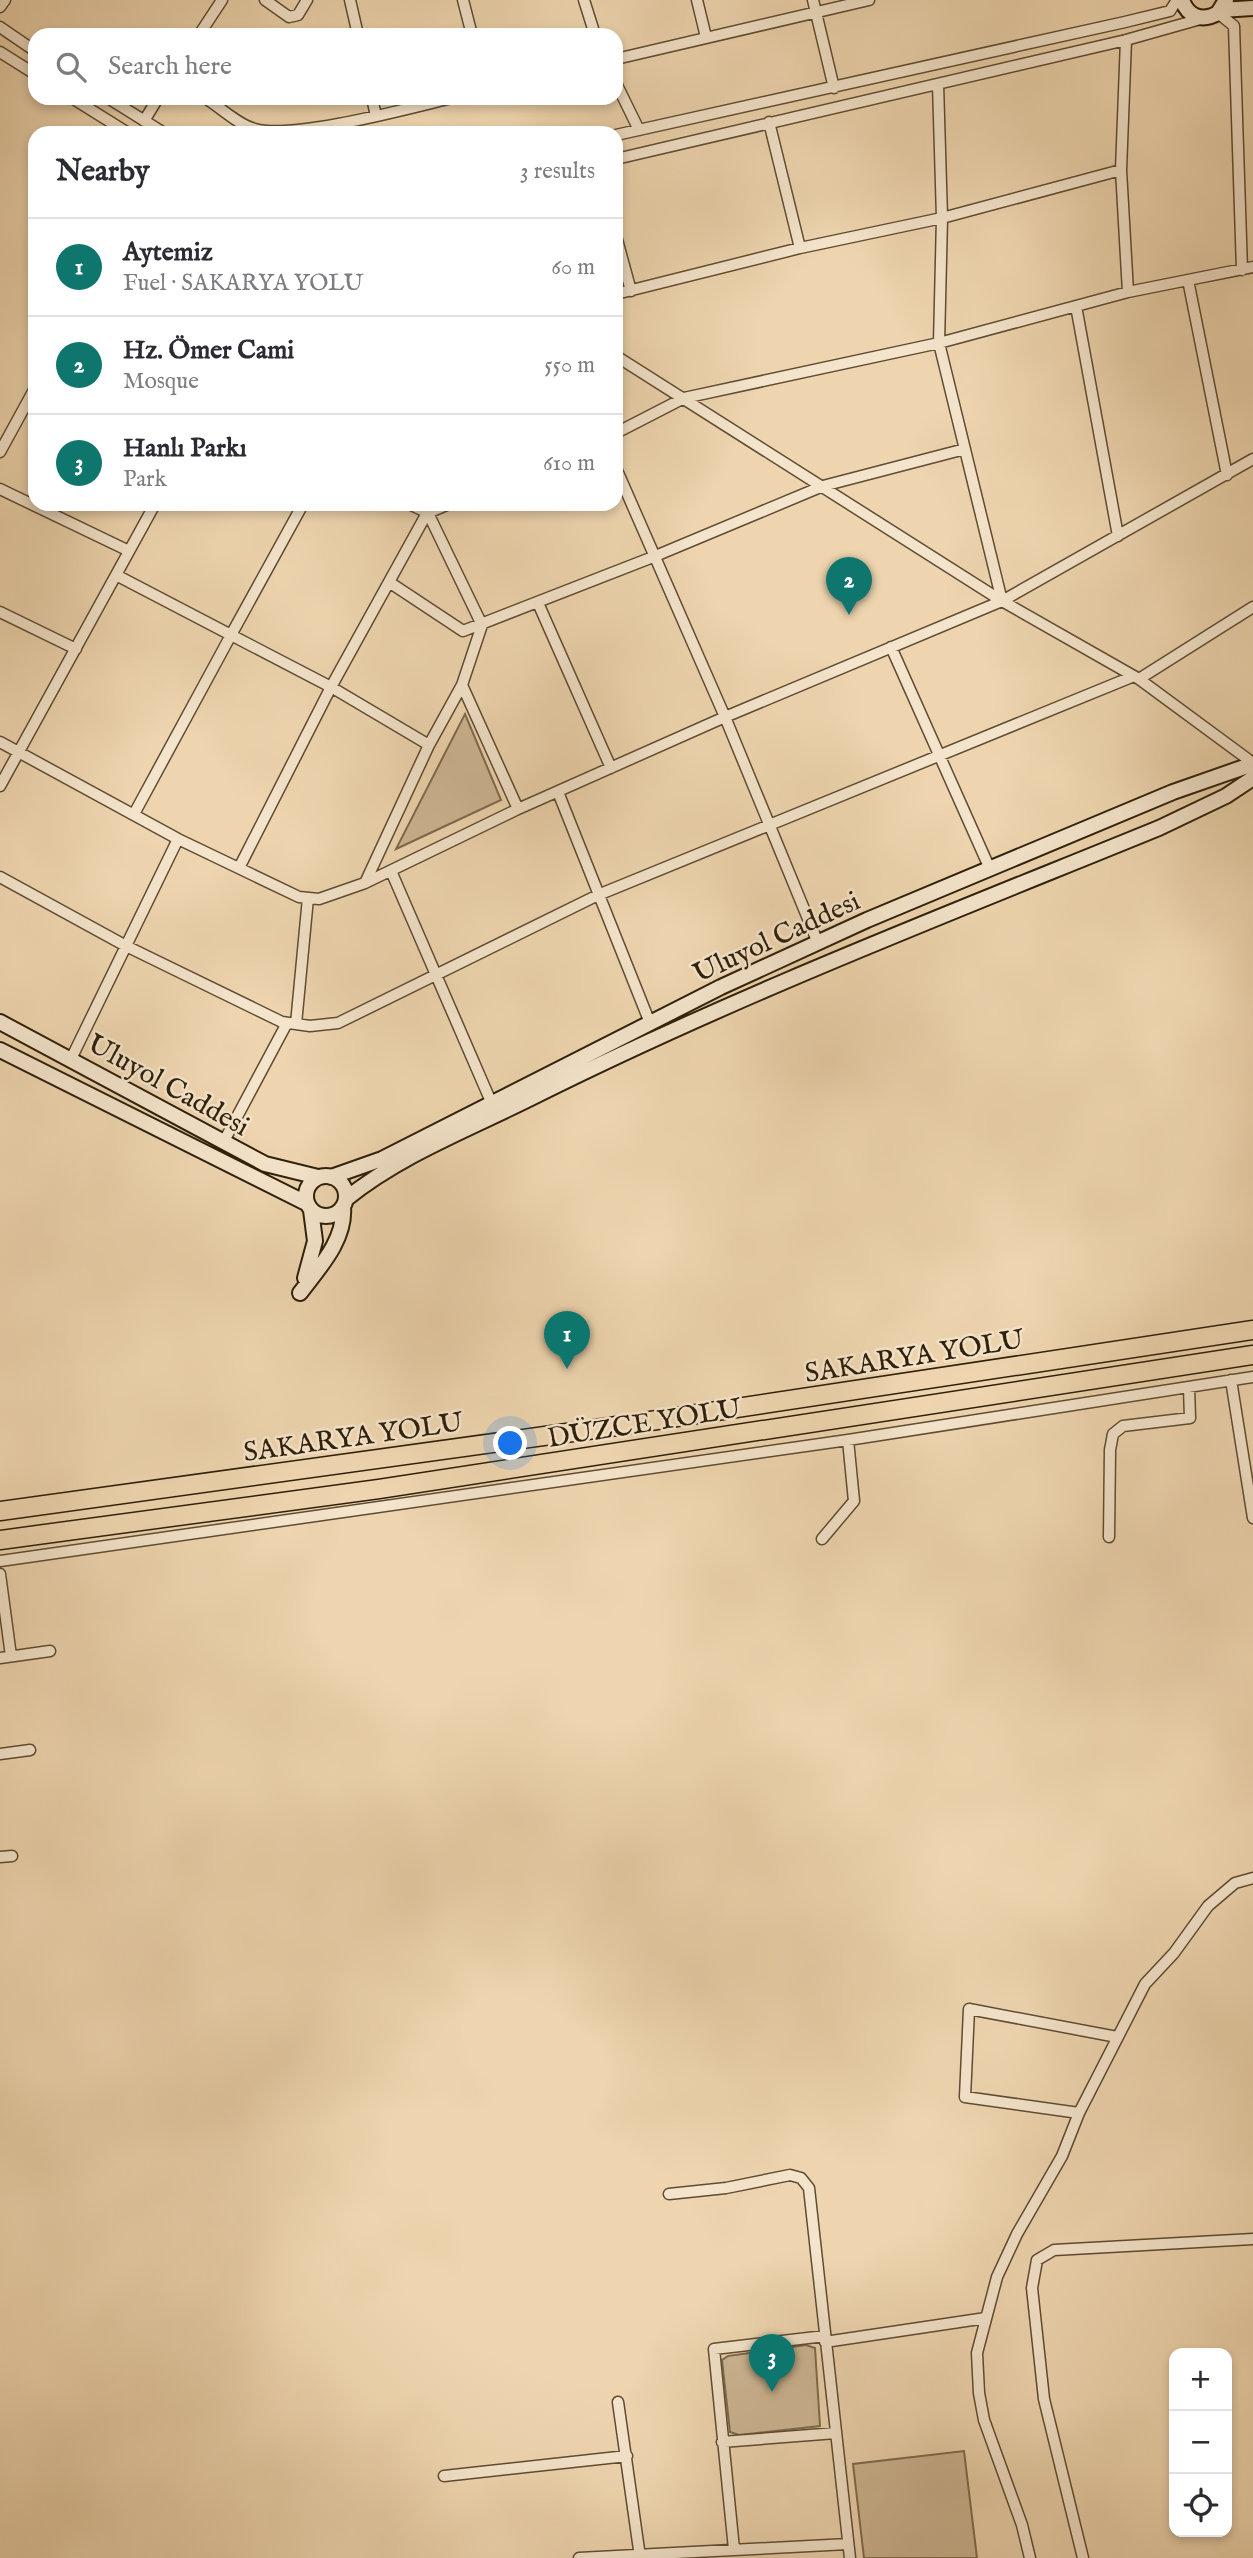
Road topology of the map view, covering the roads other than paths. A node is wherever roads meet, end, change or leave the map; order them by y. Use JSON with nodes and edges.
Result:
{"nodes":[{"id":1,"x":5,"y":0,"type":"edge"},
{"id":2,"x":222,"y":0,"type":"edge"},
{"id":3,"x":264,"y":0,"type":"edge"},
{"id":4,"x":307,"y":0,"type":"edge"},
{"id":5,"x":351,"y":0,"type":"edge"},
{"id":6,"x":463,"y":0,"type":"edge"},
{"id":7,"x":584,"y":0,"type":"edge"},
{"id":8,"x":697,"y":0,"type":"edge"},
{"id":9,"x":813,"y":0,"type":"edge"},
{"id":10,"x":869,"y":0,"type":"edge"},
{"id":11,"x":1179,"y":0,"type":"edge"},
{"id":12,"x":0,"y":8,"type":"edge"},
{"id":13,"x":1253,"y":8,"type":"edge"},
{"id":14,"x":1218,"y":10,"type":"edge"},
{"id":15,"x":816,"y":13,"type":"junction"},
{"id":16,"x":0,"y":27,"type":"edge"},
{"id":17,"x":204,"y":28,"type":"edge"},
{"id":18,"x":357,"y":28,"type":"edge"},
{"id":19,"x":470,"y":28,"type":"edge"},
{"id":20,"x":593,"y":28,"type":"edge"},
{"id":21,"x":706,"y":37,"type":"junction"},
{"id":22,"x":1126,"y":40,"type":"junction"},
{"id":23,"x":28,"y":46,"type":"edge"},
{"id":24,"x":2,"y":57,"type":"edge"},
{"id":25,"x":623,"y":57,"type":"edge"},
{"id":26,"x":28,"y":70,"type":"edge"},
{"id":27,"x":937,"y":85,"type":"junction"},
{"id":28,"x":834,"y":88,"type":"junction"},
{"id":29,"x":623,"y":97,"type":"edge"},
{"id":30,"x":83,"y":105,"type":"edge"},
{"id":31,"x":119,"y":105,"type":"edge"},
{"id":32,"x":154,"y":105,"type":"edge"},
{"id":33,"x":216,"y":105,"type":"edge"},
{"id":34,"x":374,"y":105,"type":"edge"},
{"id":35,"x":422,"y":105,"type":"edge"},
{"id":36,"x":376,"y":116,"type":"junction"},
{"id":37,"x":144,"y":121,"type":"junction"},
{"id":38,"x":769,"y":122,"type":"junction"},
{"id":39,"x":117,"y":126,"type":"edge"},
{"id":40,"x":152,"y":126,"type":"edge"},
{"id":41,"x":249,"y":126,"type":"edge"},
{"id":42,"x":316,"y":126,"type":"edge"},
{"id":43,"x":639,"y":130,"type":"junction"},
{"id":44,"x":623,"y":133,"type":"edge"},
{"id":45,"x":623,"y":157,"type":"edge"},
{"id":46,"x":1121,"y":170,"type":"junction"},
{"id":47,"x":942,"y":218,"type":"junction"},
{"id":48,"x":800,"y":248,"type":"junction"},
{"id":49,"x":623,"y":262,"type":"edge"},
{"id":50,"x":1253,"y":267,"type":"edge"},
{"id":51,"x":1242,"y":270,"type":"junction"},
{"id":52,"x":1188,"y":280,"type":"junction"},
{"id":53,"x":631,"y":291,"type":"junction"},
{"id":54,"x":1128,"y":292,"type":"junction"},
{"id":55,"x":623,"y":293,"type":"edge"},
{"id":56,"x":1076,"y":306,"type":"junction"},
{"id":57,"x":939,"y":344,"type":"junction"},
{"id":58,"x":623,"y":360,"type":"edge"},
{"id":59,"x":684,"y":398,"type":"junction"},
{"id":60,"x":28,"y":401,"type":"edge"},
{"id":61,"x":623,"y":429,"type":"edge"},
{"id":62,"x":965,"y":449,"type":"junction"},
{"id":63,"x":0,"y":452,"type":"edge"},
{"id":64,"x":1253,"y":459,"type":"edge"},
{"id":65,"x":1227,"y":475,"type":"junction"},
{"id":66,"x":623,"y":485,"type":"edge"},
{"id":67,"x":823,"y":486,"type":"junction"},
{"id":68,"x":0,"y":489,"type":"edge"},
{"id":69,"x":28,"y":502,"type":"edge"},
{"id":70,"x":46,"y":511,"type":"edge"},
{"id":71,"x":151,"y":511,"type":"edge"},
{"id":72,"x":299,"y":511,"type":"edge"},
{"id":73,"x":428,"y":511,"type":"edge"},
{"id":74,"x":431,"y":511,"type":"edge"},
{"id":75,"x":1118,"y":536,"type":"junction"},
{"id":76,"x":129,"y":551,"type":"junction"},
{"id":77,"x":653,"y":557,"type":"junction"},
{"id":78,"x":116,"y":575,"type":"junction"},
{"id":79,"x":389,"y":582,"type":"junction"},
{"id":80,"x":1002,"y":601,"type":"junction"},
{"id":81,"x":538,"y":603,"type":"junction"},
{"id":82,"x":1253,"y":607,"type":"edge"},
{"id":83,"x":0,"y":612,"type":"edge"},
{"id":84,"x":482,"y":625,"type":"junction"},
{"id":85,"x":231,"y":635,"type":"junction"},
{"id":86,"x":891,"y":647,"type":"junction"},
{"id":87,"x":76,"y":649,"type":"junction"},
{"id":88,"x":1137,"y":678,"type":"junction"},
{"id":89,"x":462,"y":685,"type":"junction"},
{"id":90,"x":331,"y":687,"type":"junction"},
{"id":91,"x":725,"y":717,"type":"junction"},
{"id":92,"x":0,"y":741,"type":"edge"},
{"id":93,"x":429,"y":745,"type":"junction"},
{"id":94,"x":20,"y":751,"type":"junction"},
{"id":95,"x":940,"y":758,"type":"junction"},
{"id":96,"x":1253,"y":764,"type":"edge"},
{"id":97,"x":611,"y":768,"type":"junction"},
{"id":98,"x":1253,"y":778,"type":"edge"},
{"id":99,"x":0,"y":786,"type":"edge"},
{"id":100,"x":558,"y":792,"type":"junction"},
{"id":101,"x":518,"y":809,"type":"junction"},
{"id":102,"x":134,"y":814,"type":"junction"},
{"id":103,"x":771,"y":825,"type":"junction"},
{"id":104,"x":178,"y":839,"type":"junction"},
{"id":105,"x":239,"y":868,"type":"junction"},
{"id":106,"x":990,"y":869,"type":"junction"},
{"id":107,"x":391,"y":871,"type":"junction"},
{"id":108,"x":0,"y":877,"type":"edge"},
{"id":109,"x":365,"y":883,"type":"junction"},
{"id":110,"x":598,"y":895,"type":"junction"},
{"id":111,"x":308,"y":898,"type":"junction"},
{"id":112,"x":818,"y":943,"type":"junction"},
{"id":113,"x":126,"y":946,"type":"junction"},
{"id":114,"x":435,"y":977,"type":"junction"},
{"id":115,"x":0,"y":1022,"type":"edge"},
{"id":116,"x":650,"y":1023,"type":"junction"},
{"id":117,"x":292,"y":1024,"type":"junction"},
{"id":118,"x":0,"y":1049,"type":"edge"},
{"id":119,"x":71,"y":1059,"type":"junction"},
{"id":120,"x":492,"y":1104,"type":"junction"},
{"id":121,"x":223,"y":1143,"type":"junction"},
{"id":122,"x":325,"y":1177,"type":"junction"},
{"id":123,"x":344,"y":1203,"type":"junction"},
{"id":124,"x":309,"y":1207,"type":"junction"},
{"id":125,"x":1253,"y":1330,"type":"edge"},
{"id":126,"x":1253,"y":1355,"type":"edge"},
{"id":127,"x":1253,"y":1377,"type":"edge"},
{"id":128,"x":1231,"y":1380,"type":"junction"},
{"id":129,"x":1189,"y":1387,"type":"junction"},
{"id":130,"x":848,"y":1440,"type":"junction"},
{"id":131,"x":0,"y":1511,"type":"edge"},
{"id":132,"x":1253,"y":1518,"type":"edge"},
{"id":133,"x":1109,"y":1536,"type":"dead end"},
{"id":134,"x":822,"y":1539,"type":"dead end"},
{"id":135,"x":0,"y":1540,"type":"edge"},
{"id":136,"x":0,"y":1561,"type":"edge"},
{"id":137,"x":0,"y":1574,"type":"edge"},
{"id":138,"x":50,"y":1651,"type":"dead end"},
{"id":139,"x":5,"y":1657,"type":"edge"},
{"id":140,"x":30,"y":1750,"type":"dead end"},
{"id":141,"x":0,"y":1755,"type":"edge"},
{"id":142,"x":12,"y":1856,"type":"dead end"},
{"id":143,"x":0,"y":1857,"type":"edge"},
{"id":144,"x":1253,"y":1878,"type":"edge"},
{"id":145,"x":1117,"y":2037,"type":"junction"},
{"id":146,"x":1079,"y":2113,"type":"junction"},
{"id":147,"x":669,"y":2193,"type":"dead end"},
{"id":148,"x":1253,"y":2239,"type":"edge"},
{"id":149,"x":986,"y":2318,"type":"junction"},
{"id":150,"x":825,"y":2339,"type":"junction"},
{"id":151,"x":618,"y":2402,"type":"dead end"},
{"id":152,"x":836,"y":2433,"type":"junction"},
{"id":153,"x":722,"y":2442,"type":"junction"},
{"id":154,"x":627,"y":2456,"type":"junction"},
{"id":155,"x":444,"y":2476,"type":"dead end"},
{"id":156,"x":848,"y":2544,"type":"junction"},
{"id":157,"x":734,"y":2549,"type":"junction"},
{"id":158,"x":640,"y":2556,"type":"edge"},
{"id":159,"x":579,"y":2558,"type":"edge"},
{"id":160,"x":850,"y":2558,"type":"edge"},
{"id":161,"x":1030,"y":2558,"type":"edge"},
{"id":162,"x":1083,"y":2558,"type":"edge"}],
"edges":[{"from":1,"to":12,"type":"street"},
{"from":2,"to":17,"type":"street"},
{"from":3,"to":4,"type":"street"},
{"from":5,"to":18,"type":"street"},
{"from":6,"to":19,"type":"street"},
{"from":7,"to":20,"type":"street"},
{"from":8,"to":21,"type":"street"},
{"from":9,"to":15,"type":"street"},
{"from":10,"to":15,"type":"street"},
{"from":11,"to":14,"type":"main road"},
{"from":11,"to":28,"type":"street"},
{"from":13,"to":14,"type":"main road"},
{"from":14,"to":22,"type":"street"},
{"from":14,"to":51,"type":"street"},
{"from":15,"to":21,"type":"street"},
{"from":15,"to":28,"type":"street"},
{"from":16,"to":23,"type":"street"},
{"from":21,"to":25,"type":"street"},
{"from":22,"to":27,"type":"street"},
{"from":22,"to":46,"type":"street"},
{"from":24,"to":26,"type":"street"},
{"from":27,"to":38,"type":"street"},
{"from":27,"to":47,"type":"street"},
{"from":28,"to":43,"type":"street"},
{"from":29,"to":43,"type":"street"},
{"from":30,"to":39,"type":"street"},
{"from":31,"to":37,"type":"street"},
{"from":32,"to":37,"type":"street"},
{"from":33,"to":41,"type":"street"},
{"from":34,"to":36,"type":"street"},
{"from":35,"to":36,"type":"street"},
{"from":36,"to":42,"type":"street"},
{"from":37,"to":40,"type":"street"},
{"from":38,"to":45,"type":"street"},
{"from":38,"to":48,"type":"street"},
{"from":43,"to":44,"type":"street"},
{"from":46,"to":47,"type":"street"},
{"from":46,"to":54,"type":"street"},
{"from":47,"to":48,"type":"street"},
{"from":47,"to":57,"type":"street"},
{"from":48,"to":53,"type":"street"},
{"from":49,"to":53,"type":"street"},
{"from":50,"to":51,"type":"street"},
{"from":51,"to":52,"type":"street"},
{"from":52,"to":54,"type":"street"},
{"from":52,"to":65,"type":"street"},
{"from":53,"to":55,"type":"street"},
{"from":54,"to":56,"type":"street"},
{"from":56,"to":57,"type":"street"},
{"from":56,"to":75,"type":"street"},
{"from":57,"to":59,"type":"street"},
{"from":57,"to":62,"type":"street"},
{"from":58,"to":59,"type":"street"},
{"from":59,"to":61,"type":"street"},
{"from":59,"to":67,"type":"street"},
{"from":60,"to":63,"type":"street"},
{"from":62,"to":67,"type":"street"},
{"from":62,"to":80,"type":"street"},
{"from":64,"to":65,"type":"street"},
{"from":65,"to":75,"type":"street"},
{"from":66,"to":77,"type":"street"},
{"from":67,"to":77,"type":"street"},
{"from":67,"to":80,"type":"street"},
{"from":68,"to":69,"type":"street"},
{"from":70,"to":76,"type":"street"},
{"from":71,"to":76,"type":"street"},
{"from":72,"to":85,"type":"street"},
{"from":73,"to":79,"type":"street"},
{"from":74,"to":84,"type":"street"},
{"from":75,"to":80,"type":"street"},
{"from":76,"to":78,"type":"street"},
{"from":77,"to":81,"type":"street"},
{"from":77,"to":91,"type":"street"},
{"from":78,"to":85,"type":"street"},
{"from":78,"to":87,"type":"street"},
{"from":79,"to":84,"type":"street"},
{"from":79,"to":90,"type":"street"},
{"from":80,"to":86,"type":"street"},
{"from":80,"to":88,"type":"street"},
{"from":81,"to":84,"type":"street"},
{"from":81,"to":97,"type":"street"},
{"from":82,"to":88,"type":"street"},
{"from":83,"to":87,"type":"street"},
{"from":84,"to":89,"type":"street"},
{"from":85,"to":90,"type":"street"},
{"from":85,"to":102,"type":"street"},
{"from":86,"to":91,"type":"street"},
{"from":86,"to":95,"type":"street"},
{"from":87,"to":94,"type":"street"},
{"from":88,"to":95,"type":"street"},
{"from":88,"to":96,"type":"street"},
{"from":89,"to":93,"type":"street"},
{"from":89,"to":101,"type":"street"},
{"from":90,"to":93,"type":"street"},
{"from":90,"to":105,"type":"street"},
{"from":91,"to":97,"type":"street"},
{"from":91,"to":103,"type":"street"},
{"from":92,"to":94,"type":"street"},
{"from":93,"to":109,"type":"street"},
{"from":94,"to":99,"type":"street"},
{"from":94,"to":102,"type":"street"},
{"from":95,"to":103,"type":"street"},
{"from":95,"to":106,"type":"street"},
{"from":96,"to":106,"type":"main road","name":"Uluyol Caddesi"},
{"from":97,"to":100,"type":"street"},
{"from":98,"to":123,"type":"main road","name":"Uluyol Caddesi"},
{"from":100,"to":101,"type":"street"},
{"from":100,"to":110,"type":"street"},
{"from":101,"to":107,"type":"street"},
{"from":102,"to":104,"type":"street"},
{"from":103,"to":110,"type":"street"},
{"from":103,"to":112,"type":"street"},
{"from":104,"to":105,"type":"street"},
{"from":104,"to":113,"type":"street"},
{"from":105,"to":111,"type":"street"},
{"from":106,"to":112,"type":"main road","name":"Uluyol Caddesi"},
{"from":107,"to":109,"type":"street"},
{"from":107,"to":114,"type":"street"},
{"from":108,"to":113,"type":"street"},
{"from":109,"to":111,"type":"street"},
{"from":110,"to":114,"type":"street"},
{"from":110,"to":116,"type":"street"},
{"from":111,"to":117,"type":"street"},
{"from":112,"to":116,"type":"main road","name":"Uluyol Caddesi"},
{"from":113,"to":117,"type":"street"},
{"from":113,"to":119,"type":"street"},
{"from":114,"to":117,"type":"street"},
{"from":114,"to":120,"type":"street"},
{"from":115,"to":119,"type":"main road","name":"Uluyol Caddesi"},
{"from":116,"to":120,"type":"main road","name":"Uluyol Caddesi"},
{"from":117,"to":121,"type":"street"},
{"from":118,"to":124,"type":"main road","name":"Uluyol Caddesi"},
{"from":119,"to":121,"type":"main road","name":"Uluyol Caddesi"},
{"from":120,"to":122,"type":"main road","name":"Uluyol Caddesi"},
{"from":121,"to":122,"type":"main road","name":"Uluyol Caddesi"},
{"from":122,"to":123,"type":"main road"},
{"from":122,"to":124,"type":"main road"},
{"from":123,"to":124,"type":"main road"},
{"from":123,"to":124,"type":"main road"},
{"from":125,"to":131,"type":"highway","name":"SAKARYA YOLU"},
{"from":126,"to":135,"type":"highway","name":"DÜZCE YOLU"},
{"from":127,"to":128,"type":"street"},
{"from":128,"to":129,"type":"street"},
{"from":128,"to":132,"type":"street"},
{"from":129,"to":130,"type":"street"},
{"from":129,"to":133,"type":"street"},
{"from":130,"to":134,"type":"street"},
{"from":130,"to":136,"type":"street"},
{"from":137,"to":139,"type":"street"},
{"from":138,"to":139,"type":"street"},
{"from":140,"to":141,"type":"street"},
{"from":142,"to":143,"type":"street"},
{"from":144,"to":145,"type":"street"},
{"from":145,"to":146,"type":"street"},
{"from":145,"to":146,"type":"street"},
{"from":146,"to":149,"type":"street"},
{"from":147,"to":150,"type":"street"},
{"from":148,"to":162,"type":"street"},
{"from":149,"to":150,"type":"street"},
{"from":149,"to":161,"type":"street"},
{"from":150,"to":152,"type":"street"},
{"from":150,"to":153,"type":"street"},
{"from":151,"to":154,"type":"street"},
{"from":152,"to":153,"type":"street"},
{"from":152,"to":156,"type":"street"},
{"from":153,"to":157,"type":"street"},
{"from":154,"to":155,"type":"street"},
{"from":154,"to":158,"type":"street"},
{"from":156,"to":157,"type":"street"},
{"from":156,"to":160,"type":"street"},
{"from":157,"to":158,"type":"street"},
{"from":158,"to":159,"type":"street"}]}
